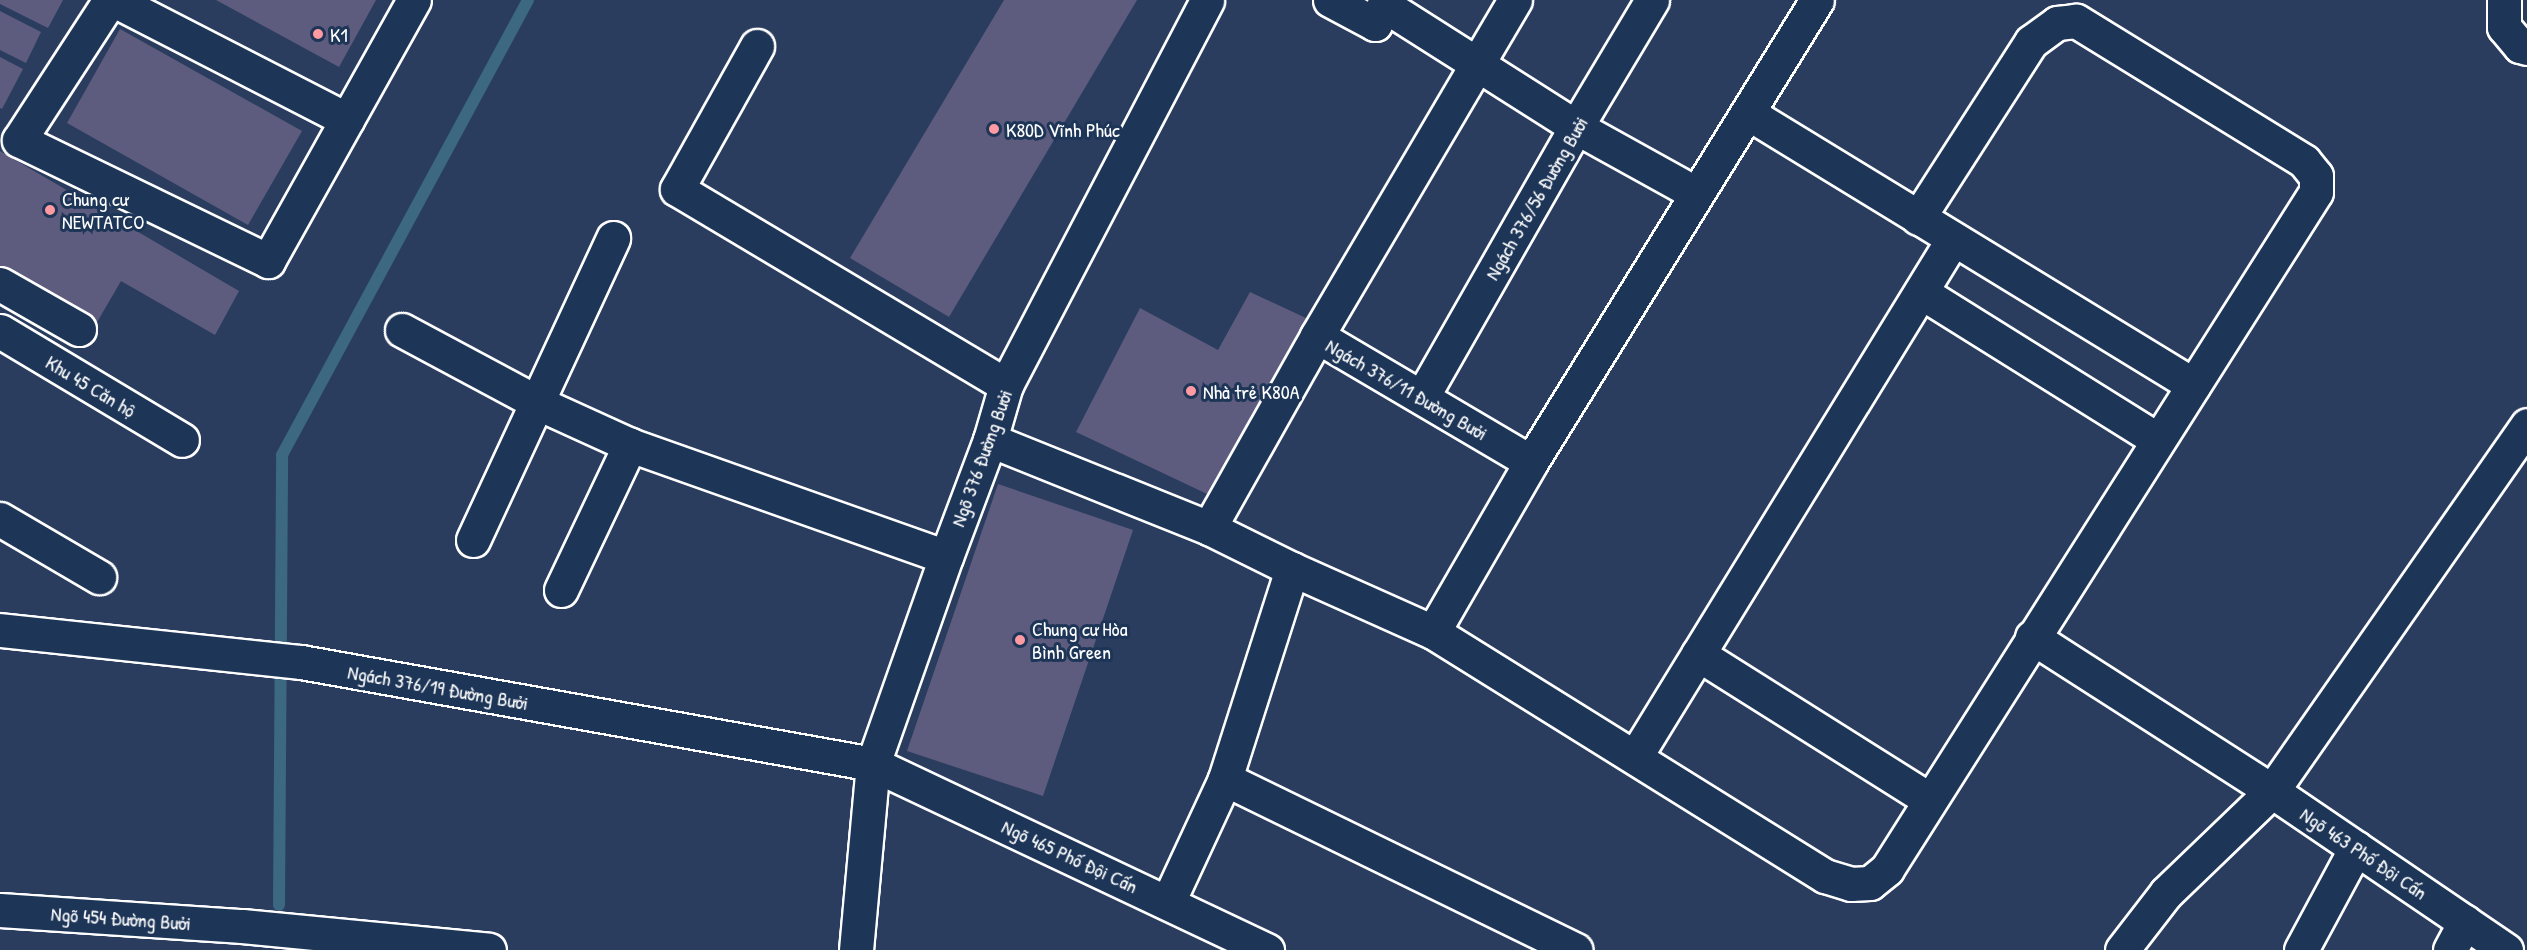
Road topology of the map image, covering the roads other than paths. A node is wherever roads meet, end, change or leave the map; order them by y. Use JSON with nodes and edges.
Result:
{"nodes":[{"id":1,"x":112,"y":0,"type":"edge"},
{"id":2,"x":414,"y":0,"type":"edge"},
{"id":3,"x":1207,"y":0,"type":"edge"},
{"id":4,"x":1329,"y":0,"type":"edge"},
{"id":5,"x":1515,"y":0,"type":"edge"},
{"id":6,"x":1652,"y":0,"type":"edge"},
{"id":7,"x":1817,"y":0,"type":"edge"},
{"id":8,"x":2504,"y":0,"type":"edge"},
{"id":9,"x":1386,"y":2,"type":"edge"},
{"id":10,"x":757,"y":46,"type":"dead end"},
{"id":11,"x":2527,"y":48,"type":"edge"},
{"id":12,"x":1476,"y":62,"type":"junction"},
{"id":13,"x":1748,"y":114,"type":"junction"},
{"id":14,"x":347,"y":120,"type":"junction"},
{"id":15,"x":1576,"y":127,"type":"junction"},
{"id":16,"x":1695,"y":193,"type":"junction"},
{"id":17,"x":1918,"y":218,"type":"junction"},
{"id":18,"x":613,"y":238,"type":"dead end"},
{"id":19,"x":1953,"y":239,"type":"junction"},
{"id":20,"x":0,"y":284,"type":"edge"},
{"id":21,"x":1921,"y":292,"type":"junction"},
{"id":22,"x":79,"y":329,"type":"dead end"},
{"id":23,"x":402,"y":330,"type":"dead end"},
{"id":24,"x":0,"y":331,"type":"edge"},
{"id":25,"x":1317,"y":336,"type":"junction"},
{"id":26,"x":1006,"y":385,"type":"junction"},
{"id":27,"x":2193,"y":385,"type":"junction"},
{"id":28,"x":1422,"y":397,"type":"junction"},
{"id":29,"x":538,"y":403,"type":"junction"},
{"id":30,"x":2527,"y":425,"type":"edge"},
{"id":31,"x":182,"y":440,"type":"dead end"},
{"id":32,"x":990,"y":440,"type":"junction"},
{"id":33,"x":2158,"y":440,"type":"junction"},
{"id":34,"x":630,"y":445,"type":"junction"},
{"id":35,"x":1532,"y":462,"type":"junction"},
{"id":36,"x":0,"y":519,"type":"edge"},
{"id":37,"x":1209,"y":528,"type":"junction"},
{"id":38,"x":473,"y":540,"type":"dead end"},
{"id":39,"x":946,"y":556,"type":"junction"},
{"id":40,"x":1292,"y":569,"type":"junction"},
{"id":41,"x":99,"y":577,"type":"dead end"},
{"id":42,"x":561,"y":591,"type":"dead end"},
{"id":43,"x":0,"y":630,"type":"edge"},
{"id":44,"x":1433,"y":633,"type":"junction"},
{"id":45,"x":2032,"y":637,"type":"junction"},
{"id":46,"x":1698,"y":654,"type":"junction"},
{"id":47,"x":1635,"y":758,"type":"junction"},
{"id":48,"x":873,"y":764,"type":"junction"},
{"id":49,"x":1226,"y":779,"type":"junction"},
{"id":50,"x":2272,"y":790,"type":"junction"},
{"id":51,"x":1930,"y":800,"type":"junction"},
{"id":52,"x":2356,"y":848,"type":"junction"},
{"id":53,"x":1168,"y":902,"type":"junction"},
{"id":54,"x":0,"y":910,"type":"edge"},
{"id":55,"x":2457,"y":936,"type":"edge"},
{"id":56,"x":489,"y":950,"type":"edge"},
{"id":57,"x":856,"y":950,"type":"edge"},
{"id":58,"x":1267,"y":950,"type":"edge"},
{"id":59,"x":1575,"y":950,"type":"edge"},
{"id":60,"x":2122,"y":950,"type":"edge"},
{"id":61,"x":2301,"y":950,"type":"edge"},
{"id":62,"x":2506,"y":950,"type":"edge"}],
"edges":[{"from":1,"to":14,"type":"street"},
{"from":1,"to":14,"type":"street"},
{"from":2,"to":14,"type":"street"},
{"from":3,"to":26,"type":"street","name":"Ngõ 376 Đường Bưởi"},
{"from":4,"to":9,"type":"street"},
{"from":5,"to":12,"type":"street"},
{"from":6,"to":15,"type":"street","name":"Ngách 376/56 Đường Bưởi"},
{"from":7,"to":13,"type":"street"},
{"from":8,"to":11,"type":"street"},
{"from":9,"to":12,"type":"street"},
{"from":10,"to":26,"type":"street"},
{"from":12,"to":15,"type":"street"},
{"from":12,"to":25,"type":"street"},
{"from":13,"to":16,"type":"street"},
{"from":13,"to":17,"type":"street"},
{"from":15,"to":16,"type":"street"},
{"from":15,"to":28,"type":"street","name":"Ngách 376/56 Đường Bưởi"},
{"from":16,"to":35,"type":"street"},
{"from":17,"to":19,"type":"street"},
{"from":17,"to":27,"type":"street"},
{"from":18,"to":29,"type":"street"},
{"from":19,"to":21,"type":"street"},
{"from":19,"to":27,"type":"street"},
{"from":20,"to":22,"type":"street"},
{"from":21,"to":33,"type":"street"},
{"from":21,"to":46,"type":"street"},
{"from":23,"to":29,"type":"street"},
{"from":24,"to":31,"type":"street","name":"Khu 45 Căn hộ"},
{"from":25,"to":28,"type":"street","name":"Ngách 376/11 Đường Bưởi"},
{"from":25,"to":37,"type":"street","name":"Ngách 376/11 Đường Bưởi"},
{"from":26,"to":32,"type":"street","name":"Ngõ 376 Đường Bưởi"},
{"from":27,"to":33,"type":"street"},
{"from":28,"to":35,"type":"street","name":"Ngách 376/11 Đường Bưởi"},
{"from":29,"to":34,"type":"street"},
{"from":29,"to":38,"type":"street"},
{"from":30,"to":50,"type":"street"},
{"from":32,"to":37,"type":"street"},
{"from":32,"to":39,"type":"street","name":"Ngõ 376 Đường Bưởi"},
{"from":33,"to":45,"type":"street"},
{"from":34,"to":39,"type":"street"},
{"from":34,"to":42,"type":"street"},
{"from":35,"to":44,"type":"street"},
{"from":36,"to":41,"type":"street"},
{"from":37,"to":40,"type":"street"},
{"from":39,"to":48,"type":"street","name":"Ngõ 376 Đường Bưởi"},
{"from":40,"to":44,"type":"street"},
{"from":40,"to":49,"type":"street"},
{"from":43,"to":48,"type":"street","name":"Ngách 376/19 Đường Bưởi"},
{"from":44,"to":47,"type":"street"},
{"from":45,"to":50,"type":"street","name":"Ngõ 463 Phố Đội Cấn"},
{"from":45,"to":51,"type":"street"},
{"from":46,"to":47,"type":"street"},
{"from":46,"to":51,"type":"street"},
{"from":47,"to":51,"type":"street"},
{"from":48,"to":53,"type":"street","name":"Ngõ 465 Phố Đội Cấn"},
{"from":48,"to":57,"type":"street","name":"Ngõ 376 Đường Bưởi"},
{"from":49,"to":53,"type":"street"},
{"from":49,"to":59,"type":"street"},
{"from":50,"to":52,"type":"street","name":"Ngõ 463 Phố Đội Cấn"},
{"from":50,"to":60,"type":"street"},
{"from":52,"to":55,"type":"street","name":"Ngõ 463 Phố Đội Cấn"},
{"from":52,"to":61,"type":"street"},
{"from":53,"to":58,"type":"street","name":"Ngõ 465 Phố Đội Cấn"},
{"from":54,"to":56,"type":"street","name":"Ngõ 454 Đường Bưởi"},
{"from":55,"to":62,"type":"street","name":"Ngõ 463 Phố Đội Cấn"}]}
